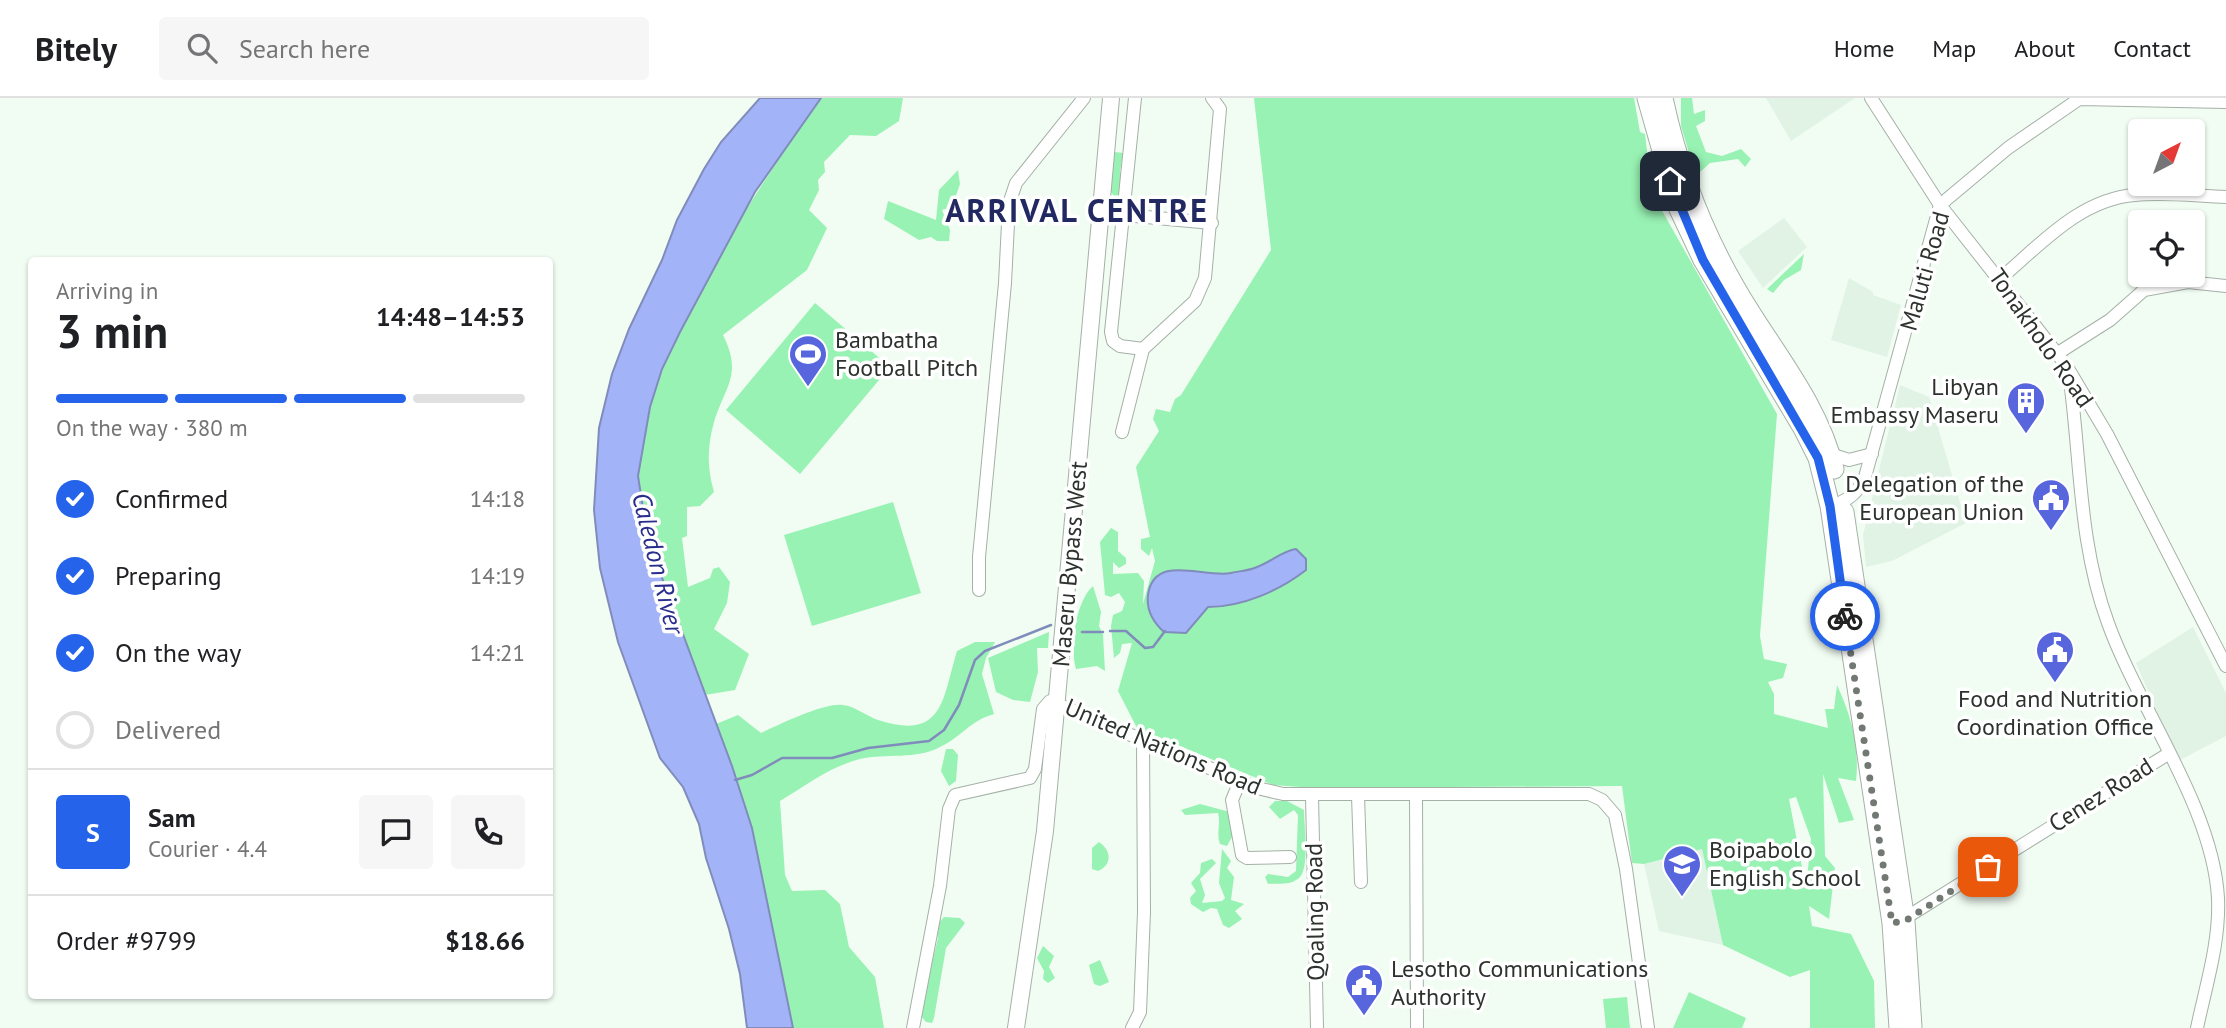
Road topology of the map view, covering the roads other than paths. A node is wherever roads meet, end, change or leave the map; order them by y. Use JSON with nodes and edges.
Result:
{"nodes":[{"id":1,"x":1084,"y":98,"type":"edge"},
{"id":2,"x":1111,"y":98,"type":"edge"},
{"id":3,"x":1135,"y":98,"type":"edge"},
{"id":4,"x":1212,"y":98,"type":"edge"},
{"id":5,"x":1647,"y":98,"type":"edge"},
{"id":6,"x":1663,"y":98,"type":"edge"},
{"id":7,"x":1871,"y":98,"type":"edge"},
{"id":8,"x":2079,"y":98,"type":"edge"},
{"id":9,"x":2226,"y":102,"type":"edge"},
{"id":10,"x":2226,"y":197,"type":"edge"},
{"id":11,"x":1940,"y":205,"type":"junction"},
{"id":12,"x":1124,"y":215,"type":"junction"},
{"id":13,"x":1212,"y":223,"type":"junction"},
{"id":14,"x":2001,"y":278,"type":"junction"},
{"id":15,"x":2226,"y":286,"type":"edge"},
{"id":16,"x":1143,"y":349,"type":"junction"},
{"id":17,"x":2058,"y":353,"type":"junction"},
{"id":18,"x":2069,"y":373,"type":"junction"},
{"id":19,"x":2095,"y":414,"type":"junction"},
{"id":20,"x":2077,"y":429,"type":"junction"},
{"id":21,"x":1122,"y":432,"type":"dead end"},
{"id":22,"x":1830,"y":454,"type":"junction"},
{"id":23,"x":1872,"y":454,"type":"junction"},
{"id":24,"x":1836,"y":505,"type":"junction"},
{"id":25,"x":979,"y":590,"type":"dead end"},
{"id":26,"x":2226,"y":666,"type":"edge"},
{"id":27,"x":1056,"y":702,"type":"junction"},
{"id":28,"x":1143,"y":739,"type":"junction"},
{"id":29,"x":2168,"y":754,"type":"junction"},
{"id":30,"x":1240,"y":781,"type":"junction"},
{"id":31,"x":1416,"y":795,"type":"junction"},
{"id":32,"x":1312,"y":796,"type":"junction"},
{"id":33,"x":1358,"y":796,"type":"junction"},
{"id":34,"x":1290,"y":857,"type":"dead end"},
{"id":35,"x":1361,"y":882,"type":"dead end"},
{"id":36,"x":1898,"y":922,"type":"junction"},
{"id":37,"x":914,"y":1028,"type":"edge"},
{"id":38,"x":1016,"y":1028,"type":"edge"},
{"id":39,"x":1132,"y":1028,"type":"edge"},
{"id":40,"x":1317,"y":1028,"type":"edge"},
{"id":41,"x":1417,"y":1028,"type":"edge"},
{"id":42,"x":1648,"y":1028,"type":"edge"},
{"id":43,"x":1899,"y":1028,"type":"edge"},
{"id":44,"x":1912,"y":1028,"type":"edge"},
{"id":45,"x":2197,"y":1028,"type":"edge"}],
"edges":[{"from":1,"to":25,"type":"street"},
{"from":2,"to":27,"type":"main road","name":"Maseru Bypass West"},
{"from":3,"to":12,"type":"street"},
{"from":4,"to":13,"type":"street"},
{"from":5,"to":24,"type":"highway"},
{"from":6,"to":22,"type":"highway"},
{"from":7,"to":11,"type":"street","name":"Tonakholo Road"},
{"from":8,"to":9,"type":"street","name":"Maluti Road"},
{"from":8,"to":11,"type":"street","name":"Maluti Road"},
{"from":10,"to":14,"type":"street"},
{"from":11,"to":14,"type":"street","name":"Tonakholo Road"},
{"from":11,"to":23,"type":"street","name":"Maluti Road"},
{"from":12,"to":13,"type":"street"},
{"from":12,"to":16,"type":"street"},
{"from":13,"to":16,"type":"street"},
{"from":14,"to":17,"type":"street","name":"Tonakholo Road"},
{"from":15,"to":17,"type":"street"},
{"from":16,"to":21,"type":"street"},
{"from":17,"to":18,"type":"street","name":"Tonakholo Road"},
{"from":18,"to":19,"type":"street","name":"Tonakholo Road"},
{"from":18,"to":20,"type":"street"},
{"from":19,"to":20,"type":"street"},
{"from":19,"to":26,"type":"street","name":"Tonakholo Road"},
{"from":20,"to":29,"type":"street"},
{"from":22,"to":23,"type":"street"},
{"from":22,"to":24,"type":"highway"},
{"from":23,"to":24,"type":"street","name":"Maluti Road"},
{"from":24,"to":36,"type":"highway"},
{"from":27,"to":28,"type":"street","name":"United Nations Road"},
{"from":27,"to":37,"type":"street","name":"United Nations Road"},
{"from":27,"to":38,"type":"main road","name":"Maseru Bypass West"},
{"from":28,"to":30,"type":"street","name":"United Nations Road"},
{"from":28,"to":39,"type":"street"},
{"from":29,"to":36,"type":"street","name":"Cenez Road"},
{"from":29,"to":45,"type":"street"},
{"from":30,"to":32,"type":"street","name":"United Nations Road"},
{"from":30,"to":34,"type":"street"},
{"from":31,"to":33,"type":"street","name":"United Nations Road"},
{"from":31,"to":41,"type":"street"},
{"from":31,"to":42,"type":"street","name":"United Nations Road"},
{"from":32,"to":33,"type":"street","name":"United Nations Road"},
{"from":32,"to":40,"type":"street","name":"Qoaling Road"},
{"from":33,"to":35,"type":"street"},
{"from":36,"to":43,"type":"highway"},
{"from":36,"to":44,"type":"highway"}]}
